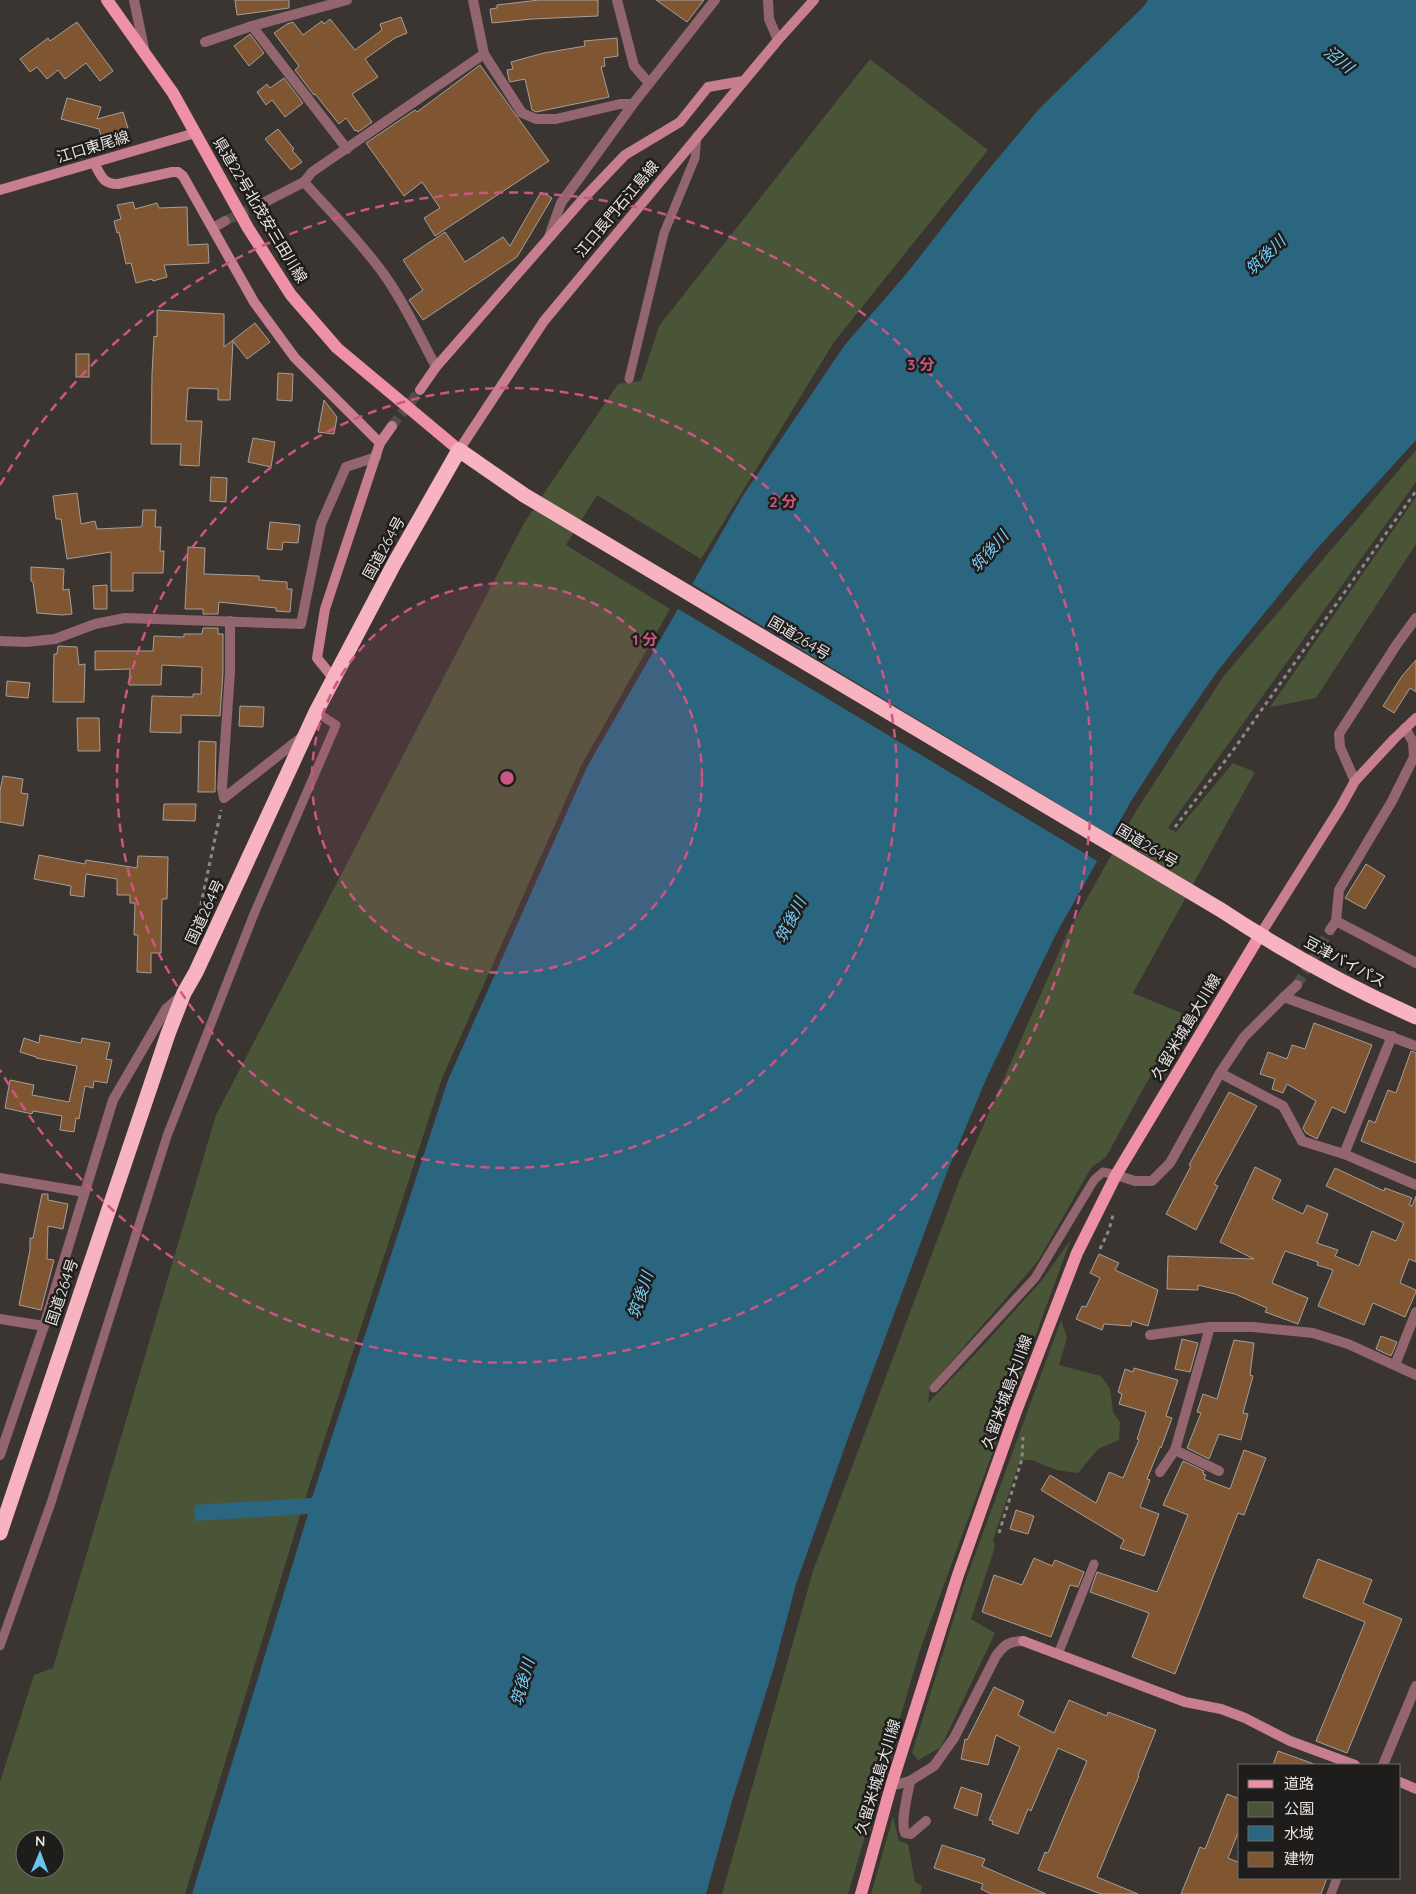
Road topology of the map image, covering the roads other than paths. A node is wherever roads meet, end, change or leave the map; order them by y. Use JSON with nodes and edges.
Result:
{"nodes":[{"id":1,"x":107,"y":0,"type":"edge"},
{"id":2,"x":134,"y":0,"type":"edge"},
{"id":3,"x":347,"y":0,"type":"edge"},
{"id":4,"x":473,"y":0,"type":"edge"},
{"id":5,"x":617,"y":0,"type":"edge"},
{"id":6,"x":715,"y":0,"type":"edge"},
{"id":7,"x":768,"y":0,"type":"edge"},
{"id":8,"x":814,"y":0,"type":"edge"},
{"id":9,"x":252,"y":26,"type":"junction"},
{"id":10,"x":778,"y":40,"type":"junction"},
{"id":11,"x":205,"y":42,"type":"dead end"},
{"id":12,"x":145,"y":54,"type":"junction"},
{"id":13,"x":484,"y":54,"type":"junction"},
{"id":14,"x":743,"y":81,"type":"junction"},
{"id":15,"x":649,"y":83,"type":"junction"},
{"id":16,"x":633,"y":104,"type":"junction"},
{"id":17,"x":195,"y":133,"type":"junction"},
{"id":18,"x":698,"y":136,"type":"junction"},
{"id":19,"x":346,"y":149,"type":"junction"},
{"id":20,"x":94,"y":163,"type":"junction"},
{"id":21,"x":304,"y":182,"type":"junction"},
{"id":22,"x":0,"y":190,"type":"edge"},
{"id":23,"x":259,"y":205,"type":"tunnel mouth"},
{"id":24,"x":225,"y":222,"type":"tunnel mouth"},
{"id":25,"x":213,"y":228,"type":"junction"},
{"id":26,"x":548,"y":241,"type":"junction"},
{"id":27,"x":436,"y":367,"type":"junction"},
{"id":28,"x":629,"y":379,"type":"dead end"},
{"id":29,"x":420,"y":390,"type":"tunnel mouth"},
{"id":30,"x":392,"y":426,"type":"tunnel mouth"},
{"id":31,"x":380,"y":443,"type":"junction"},
{"id":32,"x":459,"y":450,"type":"junction"},
{"id":33,"x":376,"y":457,"type":"junction"},
{"id":34,"x":1416,"y":618,"type":"edge"},
{"id":35,"x":230,"y":621,"type":"junction"},
{"id":36,"x":0,"y":641,"type":"edge"},
{"id":37,"x":334,"y":679,"type":"junction"},
{"id":38,"x":316,"y":712,"type":"junction"},
{"id":39,"x":1416,"y":718,"type":"edge"},
{"id":40,"x":1405,"y":728,"type":"junction"},
{"id":41,"x":306,"y":735,"type":"junction"},
{"id":42,"x":1415,"y":757,"type":"edge"},
{"id":43,"x":1355,"y":780,"type":"junction"},
{"id":44,"x":1336,"y":920,"type":"junction"},
{"id":45,"x":1330,"y":930,"type":"tunnel mouth"},
{"id":46,"x":1260,"y":935,"type":"junction"},
{"id":47,"x":1416,"y":963,"type":"edge"},
{"id":48,"x":1297,"y":985,"type":"tunnel mouth"},
{"id":49,"x":184,"y":993,"type":"junction"},
{"id":50,"x":1284,"y":997,"type":"junction"},
{"id":51,"x":1416,"y":1017,"type":"edge"},
{"id":52,"x":1392,"y":1036,"type":"junction"},
{"id":53,"x":1416,"y":1046,"type":"edge"},
{"id":54,"x":1220,"y":1073,"type":"junction"},
{"id":55,"x":1344,"y":1154,"type":"junction"},
{"id":56,"x":1116,"y":1175,"type":"junction"},
{"id":57,"x":0,"y":1178,"type":"edge"},
{"id":58,"x":1416,"y":1185,"type":"edge"},
{"id":59,"x":84,"y":1192,"type":"junction"},
{"id":60,"x":1416,"y":1312,"type":"edge"},
{"id":61,"x":0,"y":1319,"type":"edge"},
{"id":62,"x":44,"y":1326,"type":"junction"},
{"id":63,"x":1210,"y":1326,"type":"junction"},
{"id":64,"x":1150,"y":1335,"type":"dead end"},
{"id":65,"x":1395,"y":1365,"type":"junction"},
{"id":66,"x":1416,"y":1374,"type":"edge"},
{"id":67,"x":934,"y":1388,"type":"dead end"},
{"id":68,"x":1174,"y":1450,"type":"junction"},
{"id":69,"x":0,"y":1455,"type":"edge"},
{"id":70,"x":1219,"y":1471,"type":"dead end"},
{"id":71,"x":1160,"y":1472,"type":"dead end"},
{"id":72,"x":0,"y":1533,"type":"edge"},
{"id":73,"x":1094,"y":1564,"type":"dead end"},
{"id":74,"x":0,"y":1646,"type":"edge"},
{"id":75,"x":1058,"y":1654,"type":"junction"},
{"id":76,"x":1416,"y":1686,"type":"edge"},
{"id":77,"x":1352,"y":1764,"type":"edge"},
{"id":78,"x":1383,"y":1764,"type":"edge"},
{"id":79,"x":910,"y":1781,"type":"junction"},
{"id":80,"x":1401,"y":1782,"type":"edge"},
{"id":81,"x":891,"y":1786,"type":"junction"},
{"id":82,"x":1416,"y":1789,"type":"edge"},
{"id":83,"x":926,"y":1821,"type":"dead end"},
{"id":84,"x":1338,"y":1879,"type":"edge"},
{"id":85,"x":861,"y":1894,"type":"edge"},
{"id":86,"x":1331,"y":1894,"type":"edge"}],
"edges":[{"from":1,"to":12,"type":"main road","name":"県道22号北茂安三田川線"},
{"from":2,"to":12,"type":"street"},
{"from":3,"to":9,"type":"street"},
{"from":4,"to":13,"type":"street"},
{"from":5,"to":15,"type":"street"},
{"from":6,"to":15,"type":"street"},
{"from":7,"to":10,"type":"street"},
{"from":8,"to":10,"type":"street","name":"江口長門石江島線"},
{"from":9,"to":11,"type":"street"},
{"from":9,"to":19,"type":"street"},
{"from":10,"to":14,"type":"street","name":"江口長門石江島線"},
{"from":12,"to":17,"type":"main road","name":"県道22号北茂安三田川線"},
{"from":13,"to":16,"type":"street"},
{"from":13,"to":19,"type":"street"},
{"from":14,"to":18,"type":"street","name":"江口長門石江島線"},
{"from":14,"to":26,"type":"street"},
{"from":15,"to":16,"type":"street"},
{"from":16,"to":26,"type":"street"},
{"from":17,"to":20,"type":"street","name":"江口東尾線"},
{"from":17,"to":32,"type":"main road","name":"県道22号北茂安三田川線"},
{"from":18,"to":28,"type":"lane"},
{"from":18,"to":32,"type":"street","name":"江口長門石江島線"},
{"from":19,"to":21,"type":"street"},
{"from":20,"to":22,"type":"street","name":"江口東尾線"},
{"from":20,"to":25,"type":"street"},
{"from":21,"to":23,"type":"street"},
{"from":21,"to":27,"type":"street"},
{"from":24,"to":25,"type":"street"},
{"from":25,"to":31,"type":"street"},
{"from":26,"to":27,"type":"street"},
{"from":27,"to":29,"type":"street"},
{"from":30,"to":31,"type":"street"},
{"from":31,"to":33,"type":"street"},
{"from":32,"to":37,"type":"highway","name":"国道264号"},
{"from":32,"to":46,"type":"highway","name":"国道264号"},
{"from":33,"to":35,"type":"street"},
{"from":33,"to":37,"type":"street"},
{"from":34,"to":43,"type":"street"},
{"from":35,"to":36,"type":"street"},
{"from":35,"to":41,"type":"street"},
{"from":37,"to":38,"type":"highway","name":"国道264号"},
{"from":38,"to":41,"type":"highway","name":"国道264号"},
{"from":38,"to":74,"type":"lane"},
{"from":39,"to":40,"type":"street"},
{"from":40,"to":42,"type":"street"},
{"from":40,"to":43,"type":"street"},
{"from":41,"to":49,"type":"highway","name":"国道264号"},
{"from":42,"to":44,"type":"street"},
{"from":43,"to":46,"type":"street"},
{"from":44,"to":45,"type":"street"},
{"from":44,"to":47,"type":"street"},
{"from":46,"to":51,"type":"highway","name":"豆津バイパス"},
{"from":46,"to":56,"type":"main road","name":"久留米城島大川線"},
{"from":48,"to":50,"type":"street"},
{"from":49,"to":59,"type":"street"},
{"from":49,"to":72,"type":"highway","name":"国道264号"},
{"from":50,"to":52,"type":"street"},
{"from":50,"to":54,"type":"street"},
{"from":52,"to":53,"type":"street"},
{"from":52,"to":55,"type":"street"},
{"from":54,"to":55,"type":"street"},
{"from":54,"to":56,"type":"street"},
{"from":55,"to":58,"type":"street"},
{"from":56,"to":67,"type":"lane"},
{"from":56,"to":81,"type":"main road","name":"久留米城島大川線"},
{"from":57,"to":59,"type":"street"},
{"from":59,"to":62,"type":"street"},
{"from":60,"to":65,"type":"street"},
{"from":61,"to":62,"type":"street"},
{"from":62,"to":69,"type":"street"},
{"from":63,"to":64,"type":"street"},
{"from":63,"to":65,"type":"street"},
{"from":63,"to":68,"type":"street"},
{"from":65,"to":66,"type":"street"},
{"from":68,"to":70,"type":"street"},
{"from":68,"to":71,"type":"street"},
{"from":73,"to":75,"type":"lane"},
{"from":75,"to":77,"type":"street"},
{"from":75,"to":79,"type":"street"},
{"from":76,"to":78,"type":"street"},
{"from":79,"to":81,"type":"street"},
{"from":79,"to":83,"type":"street"},
{"from":80,"to":82,"type":"street"},
{"from":81,"to":85,"type":"main road","name":"久留米城島大川線"},
{"from":84,"to":86,"type":"lane"}]}
